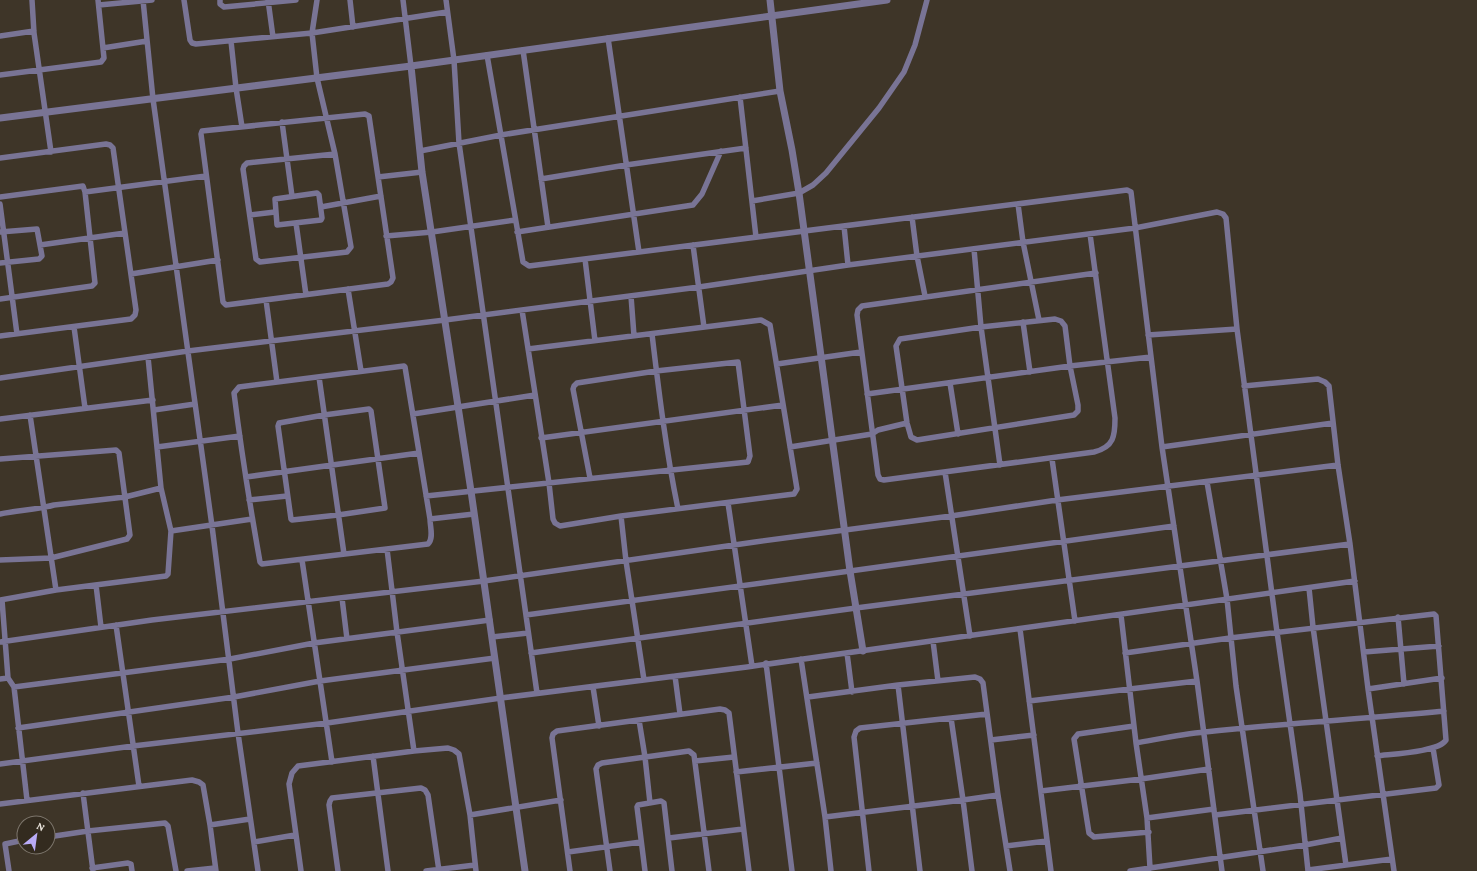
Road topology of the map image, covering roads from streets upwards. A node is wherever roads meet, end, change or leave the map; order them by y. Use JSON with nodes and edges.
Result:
{"nodes":[{"id":1,"x":32,"y":0,"type":"edge"},
{"id":2,"x":143,"y":0,"type":"edge"},
{"id":3,"x":152,"y":0,"type":"edge"},
{"id":4,"x":184,"y":0,"type":"edge"},
{"id":5,"x":220,"y":0,"type":"edge"},
{"id":6,"x":296,"y":0,"type":"edge"},
{"id":7,"x":317,"y":0,"type":"edge"},
{"id":8,"x":350,"y":0,"type":"edge"},
{"id":9,"x":402,"y":0,"type":"edge"},
{"id":10,"x":446,"y":0,"type":"edge"},
{"id":11,"x":770,"y":0,"type":"edge"},
{"id":12,"x":887,"y":0,"type":"edge"},
{"id":13,"x":927,"y":0,"type":"edge"},
{"id":14,"x":268,"y":2,"type":"edge"},
{"id":15,"x":98,"y":3,"type":"edge"},
{"id":16,"x":447,"y":12,"type":"junction"},
{"id":17,"x":772,"y":16,"type":"junction"},
{"id":18,"x":405,"y":18,"type":"junction"},
{"id":19,"x":353,"y":27,"type":"junction"},
{"id":20,"x":34,"y":31,"type":"junction"},
{"id":21,"x":312,"y":33,"type":"junction"},
{"id":22,"x":0,"y":36,"type":"edge"},
{"id":23,"x":273,"y":37,"type":"junction"},
{"id":24,"x":608,"y":38,"type":"junction"},
{"id":25,"x":147,"y":41,"type":"junction"},
{"id":26,"x":231,"y":41,"type":"junction"},
{"id":27,"x":103,"y":48,"type":"junction"},
{"id":28,"x":523,"y":50,"type":"junction"},
{"id":29,"x":487,"y":55,"type":"junction"},
{"id":30,"x":454,"y":60,"type":"junction"},
{"id":31,"x":411,"y":66,"type":"junction"},
{"id":32,"x":40,"y":70,"type":"junction"},
{"id":33,"x":0,"y":75,"type":"edge"},
{"id":34,"x":317,"y":78,"type":"junction"},
{"id":35,"x":236,"y":88,"type":"junction"},
{"id":36,"x":780,"y":91,"type":"junction"},
{"id":37,"x":740,"y":97,"type":"junction"},
{"id":38,"x":153,"y":99,"type":"junction"},
{"id":39,"x":45,"y":112,"type":"junction"},
{"id":40,"x":620,"y":117,"type":"junction"},
{"id":41,"x":0,"y":118,"type":"edge"},
{"id":42,"x":327,"y":118,"type":"junction"},
{"id":43,"x":282,"y":122,"type":"junction"},
{"id":44,"x":242,"y":126,"type":"junction"},
{"id":45,"x":534,"y":130,"type":"junction"},
{"id":46,"x":501,"y":136,"type":"junction"},
{"id":47,"x":459,"y":143,"type":"junction"},
{"id":48,"x":746,"y":148,"type":"junction"},
{"id":49,"x":420,"y":151,"type":"junction"},
{"id":50,"x":721,"y":151,"type":"junction"},
{"id":51,"x":51,"y":152,"type":"junction"},
{"id":52,"x":335,"y":154,"type":"junction"},
{"id":53,"x":0,"y":158,"type":"edge"},
{"id":54,"x":287,"y":159,"type":"junction"},
{"id":55,"x":626,"y":165,"type":"junction"},
{"id":56,"x":422,"y":172,"type":"junction"},
{"id":57,"x":206,"y":176,"type":"junction"},
{"id":58,"x":378,"y":178,"type":"junction"},
{"id":59,"x":541,"y":179,"type":"junction"},
{"id":60,"x":164,"y":181,"type":"junction"},
{"id":61,"x":119,"y":188,"type":"junction"},
{"id":62,"x":85,"y":192,"type":"junction"},
{"id":63,"x":799,"y":193,"type":"junction"},
{"id":64,"x":292,"y":196,"type":"junction"},
{"id":65,"x":381,"y":196,"type":"junction"},
{"id":66,"x":0,"y":197,"type":"edge"},
{"id":67,"x":752,"y":201,"type":"junction"},
{"id":68,"x":343,"y":203,"type":"junction"},
{"id":69,"x":0,"y":204,"type":"edge"},
{"id":70,"x":1018,"y":204,"type":"junction"},
{"id":71,"x":321,"y":206,"type":"junction"},
{"id":72,"x":275,"y":212,"type":"junction"},
{"id":73,"x":633,"y":214,"type":"junction"},
{"id":74,"x":250,"y":215,"type":"junction"},
{"id":75,"x":912,"y":217,"type":"junction"},
{"id":76,"x":515,"y":220,"type":"junction"},
{"id":77,"x":296,"y":223,"type":"junction"},
{"id":78,"x":844,"y":226,"type":"junction"},
{"id":79,"x":472,"y":227,"type":"junction"},
{"id":80,"x":548,"y":228,"type":"junction"},
{"id":81,"x":1135,"y":228,"type":"junction"},
{"id":82,"x":803,"y":231,"type":"junction"},
{"id":83,"x":2,"y":232,"type":"edge"},
{"id":84,"x":432,"y":232,"type":"junction"},
{"id":85,"x":517,"y":232,"type":"junction"},
{"id":86,"x":125,"y":233,"type":"junction"},
{"id":87,"x":1090,"y":234,"type":"junction"},
{"id":88,"x":386,"y":236,"type":"junction"},
{"id":89,"x":756,"y":237,"type":"junction"},
{"id":90,"x":90,"y":239,"type":"junction"},
{"id":91,"x":1023,"y":242,"type":"junction"},
{"id":92,"x":40,"y":245,"type":"junction"},
{"id":93,"x":693,"y":245,"type":"junction"},
{"id":94,"x":974,"y":249,"type":"junction"},
{"id":95,"x":639,"y":252,"type":"junction"},
{"id":96,"x":917,"y":256,"type":"junction"},
{"id":97,"x":301,"y":257,"type":"junction"},
{"id":98,"x":585,"y":259,"type":"junction"},
{"id":99,"x":218,"y":260,"type":"junction"},
{"id":100,"x":8,"y":262,"type":"junction"},
{"id":101,"x":0,"y":263,"type":"edge"},
{"id":102,"x":848,"y":265,"type":"junction"},
{"id":103,"x":177,"y":266,"type":"junction"},
{"id":104,"x":809,"y":271,"type":"junction"},
{"id":105,"x":1096,"y":273,"type":"junction"},
{"id":106,"x":131,"y":274,"type":"junction"},
{"id":107,"x":1031,"y":283,"type":"junction"},
{"id":108,"x":699,"y":287,"type":"junction"},
{"id":109,"x":978,"y":289,"type":"junction"},
{"id":110,"x":348,"y":290,"type":"junction"},
{"id":111,"x":306,"y":295,"type":"junction"},
{"id":112,"x":631,"y":296,"type":"junction"},
{"id":113,"x":925,"y":296,"type":"junction"},
{"id":114,"x":12,"y":297,"type":"junction"},
{"id":115,"x":0,"y":299,"type":"edge"},
{"id":116,"x":266,"y":300,"type":"junction"},
{"id":117,"x":590,"y":301,"type":"junction"},
{"id":118,"x":522,"y":310,"type":"junction"},
{"id":119,"x":485,"y":315,"type":"junction"},
{"id":120,"x":445,"y":320,"type":"junction"},
{"id":121,"x":1039,"y":320,"type":"junction"},
{"id":122,"x":1024,"y":322,"type":"junction"},
{"id":123,"x":74,"y":327,"type":"junction"},
{"id":124,"x":704,"y":327,"type":"junction"},
{"id":125,"x":981,"y":327,"type":"junction"},
{"id":126,"x":1237,"y":329,"type":"junction"},
{"id":127,"x":355,"y":331,"type":"junction"},
{"id":128,"x":17,"y":334,"type":"junction"},
{"id":129,"x":652,"y":334,"type":"junction"},
{"id":130,"x":1148,"y":335,"type":"junction"},
{"id":131,"x":0,"y":336,"type":"edge"},
{"id":132,"x":634,"y":336,"type":"junction"},
{"id":133,"x":595,"y":341,"type":"junction"},
{"id":134,"x":271,"y":342,"type":"junction"},
{"id":135,"x":528,"y":349,"type":"junction"},
{"id":136,"x":188,"y":351,"type":"junction"},
{"id":137,"x":861,"y":352,"type":"junction"},
{"id":138,"x":148,"y":357,"type":"junction"},
{"id":139,"x":1151,"y":357,"type":"junction"},
{"id":140,"x":821,"y":358,"type":"junction"},
{"id":141,"x":1108,"y":361,"type":"junction"},
{"id":142,"x":777,"y":364,"type":"junction"},
{"id":143,"x":1070,"y":366,"type":"junction"},
{"id":144,"x":80,"y":367,"type":"junction"},
{"id":145,"x":656,"y":371,"type":"junction"},
{"id":146,"x":361,"y":372,"type":"junction"},
{"id":147,"x":1030,"y":372,"type":"junction"},
{"id":148,"x":319,"y":377,"type":"junction"},
{"id":149,"x":988,"y":377,"type":"junction"},
{"id":150,"x":0,"y":378,"type":"edge"},
{"id":151,"x":278,"y":382,"type":"junction"},
{"id":152,"x":950,"y":383,"type":"junction"},
{"id":153,"x":1244,"y":386,"type":"junction"},
{"id":154,"x":902,"y":389,"type":"junction"},
{"id":155,"x":867,"y":394,"type":"junction"},
{"id":156,"x":535,"y":395,"type":"junction"},
{"id":157,"x":152,"y":400,"type":"junction"},
{"id":158,"x":496,"y":401,"type":"junction"},
{"id":159,"x":195,"y":404,"type":"junction"},
{"id":160,"x":783,"y":405,"type":"junction"},
{"id":161,"x":458,"y":407,"type":"junction"},
{"id":162,"x":84,"y":408,"type":"junction"},
{"id":163,"x":154,"y":410,"type":"junction"},
{"id":164,"x":745,"y":410,"type":"junction"},
{"id":165,"x":413,"y":414,"type":"junction"},
{"id":166,"x":30,"y":415,"type":"junction"},
{"id":167,"x":324,"y":415,"type":"junction"},
{"id":168,"x":0,"y":419,"type":"edge"},
{"id":169,"x":662,"y":422,"type":"junction"},
{"id":170,"x":907,"y":423,"type":"junction"},
{"id":171,"x":1333,"y":423,"type":"junction"},
{"id":172,"x":995,"y":428,"type":"junction"},
{"id":173,"x":581,"y":432,"type":"junction"},
{"id":174,"x":872,"y":434,"type":"junction"},
{"id":175,"x":958,"y":434,"type":"junction"},
{"id":176,"x":1251,"y":434,"type":"junction"},
{"id":177,"x":240,"y":436,"type":"junction"},
{"id":178,"x":541,"y":438,"type":"junction"},
{"id":179,"x":833,"y":440,"type":"junction"},
{"id":180,"x":200,"y":442,"type":"junction"},
{"id":181,"x":157,"y":447,"type":"junction"},
{"id":182,"x":790,"y":447,"type":"junction"},
{"id":183,"x":1162,"y":447,"type":"junction"},
{"id":184,"x":419,"y":453,"type":"junction"},
{"id":185,"x":36,"y":455,"type":"junction"},
{"id":186,"x":378,"y":458,"type":"junction"},
{"id":187,"x":0,"y":459,"type":"edge"},
{"id":188,"x":1052,"y":459,"type":"junction"},
{"id":189,"x":331,"y":465,"type":"junction"},
{"id":190,"x":1000,"y":465,"type":"junction"},
{"id":191,"x":1338,"y":466,"type":"junction"},
{"id":192,"x":670,"y":470,"type":"junction"},
{"id":193,"x":284,"y":471,"type":"junction"},
{"id":194,"x":945,"y":472,"type":"junction"},
{"id":195,"x":1256,"y":476,"type":"junction"},
{"id":196,"x":246,"y":477,"type":"junction"},
{"id":197,"x":590,"y":478,"type":"junction"},
{"id":198,"x":1207,"y":482,"type":"junction"},
{"id":199,"x":549,"y":483,"type":"junction"},
{"id":200,"x":1168,"y":486,"type":"junction"},
{"id":201,"x":508,"y":487,"type":"junction"},
{"id":202,"x":161,"y":488,"type":"junction"},
{"id":203,"x":471,"y":491,"type":"junction"},
{"id":204,"x":125,"y":496,"type":"junction"},
{"id":205,"x":287,"y":496,"type":"junction"},
{"id":206,"x":426,"y":496,"type":"junction"},
{"id":207,"x":249,"y":500,"type":"junction"},
{"id":208,"x":1057,"y":500,"type":"junction"},
{"id":209,"x":728,"y":503,"type":"junction"},
{"id":210,"x":44,"y":508,"type":"junction"},
{"id":211,"x":678,"y":509,"type":"junction"},
{"id":212,"x":0,"y":514,"type":"edge"},
{"id":213,"x":474,"y":514,"type":"junction"},
{"id":214,"x":338,"y":515,"type":"junction"},
{"id":215,"x":621,"y":516,"type":"junction"},
{"id":216,"x":951,"y":516,"type":"junction"},
{"id":217,"x":252,"y":519,"type":"junction"},
{"id":218,"x":430,"y":519,"type":"junction"},
{"id":219,"x":212,"y":526,"type":"junction"},
{"id":220,"x":1174,"y":526,"type":"junction"},
{"id":221,"x":171,"y":531,"type":"junction"},
{"id":222,"x":846,"y":531,"type":"junction"},
{"id":223,"x":1064,"y":541,"type":"junction"},
{"id":224,"x":1350,"y":544,"type":"junction"},
{"id":225,"x":734,"y":545,"type":"junction"},
{"id":226,"x":387,"y":549,"type":"junction"},
{"id":227,"x":344,"y":554,"type":"junction"},
{"id":228,"x":1267,"y":554,"type":"junction"},
{"id":229,"x":957,"y":556,"type":"junction"},
{"id":230,"x":51,"y":558,"type":"junction"},
{"id":231,"x":0,"y":560,"type":"edge"},
{"id":232,"x":302,"y":560,"type":"junction"},
{"id":233,"x":1221,"y":560,"type":"junction"},
{"id":234,"x":626,"y":561,"type":"junction"},
{"id":235,"x":1180,"y":565,"type":"junction"},
{"id":236,"x":850,"y":572,"type":"junction"},
{"id":237,"x":520,"y":576,"type":"junction"},
{"id":238,"x":1070,"y":580,"type":"junction"},
{"id":239,"x":484,"y":581,"type":"junction"},
{"id":240,"x":1355,"y":582,"type":"junction"},
{"id":241,"x":96,"y":585,"type":"junction"},
{"id":242,"x":740,"y":586,"type":"junction"},
{"id":243,"x":1309,"y":588,"type":"junction"},
{"id":244,"x":56,"y":590,"type":"junction"},
{"id":245,"x":391,"y":592,"type":"junction"},
{"id":246,"x":1272,"y":593,"type":"junction"},
{"id":247,"x":964,"y":594,"type":"junction"},
{"id":248,"x":342,"y":598,"type":"junction"},
{"id":249,"x":1227,"y":599,"type":"junction"},
{"id":250,"x":1,"y":600,"type":"edge"},
{"id":251,"x":632,"y":600,"type":"junction"},
{"id":252,"x":308,"y":602,"type":"junction"},
{"id":253,"x":1186,"y":605,"type":"junction"},
{"id":254,"x":856,"y":608,"type":"junction"},
{"id":255,"x":223,"y":612,"type":"junction"},
{"id":256,"x":526,"y":615,"type":"junction"},
{"id":257,"x":1121,"y":615,"type":"junction"},
{"id":258,"x":1398,"y":617,"type":"junction"},
{"id":259,"x":490,"y":620,"type":"junction"},
{"id":260,"x":1075,"y":621,"type":"junction"},
{"id":261,"x":1359,"y":622,"type":"junction"},
{"id":262,"x":745,"y":623,"type":"junction"},
{"id":263,"x":116,"y":625,"type":"junction"},
{"id":264,"x":101,"y":627,"type":"junction"},
{"id":265,"x":1313,"y":627,"type":"junction"},
{"id":266,"x":1020,"y":629,"type":"junction"},
{"id":267,"x":397,"y":632,"type":"junction"},
{"id":268,"x":1277,"y":632,"type":"junction"},
{"id":269,"x":528,"y":633,"type":"junction"},
{"id":270,"x":970,"y":636,"type":"junction"},
{"id":271,"x":492,"y":637,"type":"junction"},
{"id":272,"x":638,"y":638,"type":"junction"},
{"id":273,"x":1230,"y":638,"type":"junction"},
{"id":274,"x":348,"y":639,"type":"junction"},
{"id":275,"x":2,"y":641,"type":"edge"},
{"id":276,"x":933,"y":641,"type":"junction"},
{"id":277,"x":314,"y":643,"type":"junction"},
{"id":278,"x":1191,"y":644,"type":"junction"},
{"id":279,"x":1439,"y":646,"type":"junction"},
{"id":280,"x":1401,"y":649,"type":"junction"},
{"id":281,"x":863,"y":650,"type":"junction"},
{"id":282,"x":1364,"y":652,"type":"junction"},
{"id":283,"x":531,"y":653,"type":"junction"},
{"id":284,"x":847,"y":653,"type":"junction"},
{"id":285,"x":1125,"y":653,"type":"junction"},
{"id":286,"x":495,"y":658,"type":"junction"},
{"id":287,"x":230,"y":659,"type":"junction"},
{"id":288,"x":801,"y":659,"type":"junction"},
{"id":289,"x":766,"y":664,"type":"junction"},
{"id":290,"x":752,"y":666,"type":"junction"},
{"id":291,"x":402,"y":670,"type":"junction"},
{"id":292,"x":123,"y":674,"type":"junction"},
{"id":293,"x":675,"y":676,"type":"junction"},
{"id":294,"x":8,"y":678,"type":"junction"},
{"id":295,"x":1442,"y":678,"type":"junction"},
{"id":296,"x":0,"y":679,"type":"edge"},
{"id":297,"x":644,"y":680,"type":"junction"},
{"id":298,"x":320,"y":681,"type":"junction"},
{"id":299,"x":938,"y":681,"type":"junction"},
{"id":300,"x":1197,"y":681,"type":"junction"},
{"id":301,"x":1404,"y":684,"type":"junction"},
{"id":302,"x":898,"y":685,"type":"junction"},
{"id":303,"x":14,"y":687,"type":"junction"},
{"id":304,"x":593,"y":687,"type":"junction"},
{"id":305,"x":1131,"y":689,"type":"junction"},
{"id":306,"x":1368,"y":689,"type":"junction"},
{"id":307,"x":852,"y":692,"type":"junction"},
{"id":308,"x":537,"y":694,"type":"junction"},
{"id":309,"x":234,"y":697,"type":"junction"},
{"id":310,"x":808,"y":697,"type":"junction"},
{"id":311,"x":501,"y":698,"type":"junction"},
{"id":312,"x":1030,"y":701,"type":"junction"},
{"id":313,"x":409,"y":711,"type":"junction"},
{"id":314,"x":1444,"y":711,"type":"junction"},
{"id":315,"x":128,"y":712,"type":"junction"},
{"id":316,"x":680,"y":714,"type":"junction"},
{"id":317,"x":987,"y":714,"type":"junction"},
{"id":318,"x":951,"y":718,"type":"junction"},
{"id":319,"x":1372,"y":718,"type":"junction"},
{"id":320,"x":639,"y":720,"type":"junction"},
{"id":321,"x":1325,"y":720,"type":"junction"},
{"id":322,"x":327,"y":723,"type":"junction"},
{"id":323,"x":902,"y":723,"type":"junction"},
{"id":324,"x":1289,"y":723,"type":"junction"},
{"id":325,"x":599,"y":726,"type":"junction"},
{"id":326,"x":1134,"y":726,"type":"junction"},
{"id":327,"x":18,"y":728,"type":"junction"},
{"id":328,"x":1242,"y":728,"type":"junction"},
{"id":329,"x":1204,"y":732,"type":"junction"},
{"id":330,"x":238,"y":733,"type":"junction"},
{"id":331,"x":1034,"y":735,"type":"junction"},
{"id":332,"x":991,"y":740,"type":"junction"},
{"id":333,"x":1136,"y":743,"type":"junction"},
{"id":334,"x":133,"y":746,"type":"junction"},
{"id":335,"x":1432,"y":748,"type":"junction"},
{"id":336,"x":414,"y":750,"type":"junction"},
{"id":337,"x":373,"y":756,"type":"junction"},
{"id":338,"x":1377,"y":756,"type":"junction"},
{"id":339,"x":645,"y":757,"type":"junction"},
{"id":340,"x":734,"y":757,"type":"junction"},
{"id":341,"x":22,"y":761,"type":"junction"},
{"id":342,"x":695,"y":761,"type":"junction"},
{"id":343,"x":332,"y":762,"type":"junction"},
{"id":344,"x":817,"y":763,"type":"junction"},
{"id":345,"x":0,"y":764,"type":"edge"},
{"id":346,"x":778,"y":767,"type":"junction"},
{"id":347,"x":1209,"y":768,"type":"junction"},
{"id":348,"x":736,"y":772,"type":"junction"},
{"id":349,"x":1141,"y":779,"type":"junction"},
{"id":350,"x":139,"y":786,"type":"junction"},
{"id":351,"x":1081,"y":786,"type":"junction"},
{"id":352,"x":1041,"y":791,"type":"junction"},
{"id":353,"x":83,"y":793,"type":"junction"},
{"id":354,"x":378,"y":793,"type":"junction"},
{"id":355,"x":998,"y":795,"type":"junction"},
{"id":356,"x":1383,"y":795,"type":"junction"},
{"id":357,"x":1336,"y":799,"type":"junction"},
{"id":358,"x":27,"y":800,"type":"junction"},
{"id":359,"x":561,"y":800,"type":"junction"},
{"id":360,"x":962,"y":800,"type":"junction"},
{"id":361,"x":650,"y":803,"type":"junction"},
{"id":362,"x":0,"y":804,"type":"edge"},
{"id":363,"x":1301,"y":804,"type":"junction"},
{"id":364,"x":911,"y":806,"type":"junction"},
{"id":365,"x":516,"y":808,"type":"junction"},
{"id":366,"x":1253,"y":810,"type":"junction"},
{"id":367,"x":862,"y":812,"type":"junction"},
{"id":368,"x":1215,"y":812,"type":"junction"},
{"id":369,"x":470,"y":816,"type":"junction"},
{"id":370,"x":825,"y":817,"type":"junction"},
{"id":371,"x":1147,"y":818,"type":"junction"},
{"id":372,"x":250,"y":819,"type":"junction"},
{"id":373,"x":210,"y":825,"type":"junction"},
{"id":374,"x":743,"y":829,"type":"junction"},
{"id":375,"x":88,"y":831,"type":"junction"},
{"id":376,"x":1149,"y":832,"type":"junction"},
{"id":377,"x":704,"y":834,"type":"junction"},
{"id":378,"x":295,"y":835,"type":"junction"},
{"id":379,"x":56,"y":836,"type":"edge"},
{"id":380,"x":669,"y":838,"type":"junction"},
{"id":381,"x":1342,"y":838,"type":"junction"},
{"id":382,"x":1047,"y":841,"type":"junction"},
{"id":383,"x":16,"y":842,"type":"edge"},
{"id":384,"x":254,"y":842,"type":"junction"},
{"id":385,"x":641,"y":842,"type":"junction"},
{"id":386,"x":1305,"y":845,"type":"junction"},
{"id":387,"x":1006,"y":846,"type":"junction"},
{"id":388,"x":606,"y":848,"type":"junction"},
{"id":389,"x":568,"y":852,"type":"junction"},
{"id":390,"x":1260,"y":852,"type":"junction"},
{"id":391,"x":1221,"y":857,"type":"junction"},
{"id":392,"x":1392,"y":859,"type":"junction"},
{"id":393,"x":475,"y":865,"type":"junction"},
{"id":394,"x":1346,"y":865,"type":"junction"},
{"id":395,"x":93,"y":869,"type":"edge"},
{"id":396,"x":216,"y":869,"type":"edge"},
{"id":397,"x":439,"y":870,"type":"edge"},
{"id":398,"x":1149,"y":870,"type":"edge"},
{"id":399,"x":9,"y":871,"type":"edge"},
{"id":400,"x":132,"y":871,"type":"edge"},
{"id":401,"x":176,"y":871,"type":"edge"},
{"id":402,"x":187,"y":871,"type":"edge"},
{"id":403,"x":258,"y":871,"type":"edge"},
{"id":404,"x":301,"y":871,"type":"edge"},
{"id":405,"x":338,"y":871,"type":"edge"},
{"id":406,"x":388,"y":871,"type":"edge"},
{"id":407,"x":426,"y":871,"type":"edge"},
{"id":408,"x":476,"y":871,"type":"edge"},
{"id":409,"x":525,"y":871,"type":"edge"},
{"id":410,"x":570,"y":871,"type":"edge"},
{"id":411,"x":610,"y":871,"type":"edge"},
{"id":412,"x":645,"y":871,"type":"edge"},
{"id":413,"x":672,"y":871,"type":"edge"},
{"id":414,"x":709,"y":871,"type":"edge"},
{"id":415,"x":748,"y":871,"type":"edge"},
{"id":416,"x":792,"y":871,"type":"edge"},
{"id":417,"x":831,"y":871,"type":"edge"},
{"id":418,"x":869,"y":871,"type":"edge"},
{"id":419,"x":920,"y":871,"type":"edge"},
{"id":420,"x":972,"y":871,"type":"edge"},
{"id":421,"x":1010,"y":871,"type":"edge"},
{"id":422,"x":1051,"y":871,"type":"edge"},
{"id":423,"x":1130,"y":871,"type":"edge"},
{"id":424,"x":1222,"y":871,"type":"edge"},
{"id":425,"x":1263,"y":871,"type":"edge"},
{"id":426,"x":1308,"y":871,"type":"edge"},
{"id":427,"x":1394,"y":871,"type":"edge"}],
"edges":[{"from":1,"to":20,"type":"street"},
{"from":2,"to":3,"type":"street"},
{"from":2,"to":15,"type":"street"},
{"from":2,"to":25,"type":"street"},
{"from":4,"to":26,"type":"street"},
{"from":5,"to":14,"type":"street"},
{"from":6,"to":14,"type":"street"},
{"from":7,"to":21,"type":"street"},
{"from":8,"to":19,"type":"street"},
{"from":9,"to":18,"type":"street"},
{"from":10,"to":16,"type":"street"},
{"from":11,"to":17,"type":"street"},
{"from":12,"to":17,"type":"street"},
{"from":13,"to":63,"type":"street"},
{"from":14,"to":23,"type":"street"},
{"from":15,"to":27,"type":"street"},
{"from":16,"to":18,"type":"street"},
{"from":16,"to":30,"type":"street"},
{"from":17,"to":24,"type":"street"},
{"from":17,"to":36,"type":"street"},
{"from":18,"to":19,"type":"street"},
{"from":18,"to":31,"type":"street"},
{"from":19,"to":21,"type":"street"},
{"from":20,"to":22,"type":"street"},
{"from":20,"to":32,"type":"street"},
{"from":21,"to":23,"type":"street"},
{"from":21,"to":34,"type":"street"},
{"from":23,"to":26,"type":"street"},
{"from":24,"to":28,"type":"street"},
{"from":24,"to":40,"type":"street"},
{"from":25,"to":27,"type":"street"},
{"from":25,"to":38,"type":"street"},
{"from":26,"to":35,"type":"street"},
{"from":27,"to":32,"type":"street"},
{"from":28,"to":29,"type":"street"},
{"from":28,"to":45,"type":"street"},
{"from":29,"to":30,"type":"street"},
{"from":29,"to":46,"type":"street"},
{"from":30,"to":31,"type":"street"},
{"from":30,"to":47,"type":"street"},
{"from":31,"to":34,"type":"street"},
{"from":31,"to":49,"type":"street"},
{"from":32,"to":33,"type":"street"},
{"from":32,"to":39,"type":"street"},
{"from":34,"to":35,"type":"street"},
{"from":34,"to":42,"type":"street"},
{"from":35,"to":38,"type":"street"},
{"from":35,"to":44,"type":"street"},
{"from":36,"to":37,"type":"street"},
{"from":36,"to":63,"type":"street"},
{"from":37,"to":40,"type":"street"},
{"from":37,"to":48,"type":"street"},
{"from":38,"to":39,"type":"street"},
{"from":38,"to":60,"type":"street"},
{"from":39,"to":41,"type":"street"},
{"from":39,"to":51,"type":"street"},
{"from":40,"to":45,"type":"street"},
{"from":40,"to":55,"type":"street"},
{"from":42,"to":43,"type":"street"},
{"from":42,"to":52,"type":"street"},
{"from":42,"to":58,"type":"street"},
{"from":43,"to":44,"type":"street"},
{"from":43,"to":54,"type":"street"},
{"from":44,"to":57,"type":"street"},
{"from":45,"to":46,"type":"street"},
{"from":45,"to":59,"type":"street"},
{"from":46,"to":47,"type":"street"},
{"from":46,"to":76,"type":"street"},
{"from":47,"to":49,"type":"street"},
{"from":47,"to":79,"type":"street"},
{"from":48,"to":50,"type":"street"},
{"from":48,"to":67,"type":"street"},
{"from":49,"to":56,"type":"street"},
{"from":50,"to":55,"type":"street"},
{"from":50,"to":73,"type":"street"},
{"from":51,"to":53,"type":"street"},
{"from":51,"to":61,"type":"street"},
{"from":52,"to":54,"type":"street"},
{"from":52,"to":68,"type":"street"},
{"from":54,"to":64,"type":"street"},
{"from":54,"to":74,"type":"street"},
{"from":55,"to":59,"type":"street"},
{"from":55,"to":73,"type":"street"},
{"from":56,"to":58,"type":"street"},
{"from":56,"to":84,"type":"street"},
{"from":57,"to":60,"type":"street"},
{"from":57,"to":99,"type":"street"},
{"from":58,"to":65,"type":"street"},
{"from":59,"to":80,"type":"street"},
{"from":60,"to":61,"type":"street"},
{"from":60,"to":103,"type":"street"},
{"from":61,"to":62,"type":"street"},
{"from":61,"to":86,"type":"street"},
{"from":62,"to":66,"type":"street"},
{"from":62,"to":90,"type":"street"},
{"from":63,"to":67,"type":"street"},
{"from":63,"to":82,"type":"street"},
{"from":64,"to":71,"type":"street"},
{"from":64,"to":72,"type":"street"},
{"from":65,"to":68,"type":"street"},
{"from":65,"to":88,"type":"street"},
{"from":67,"to":89,"type":"street"},
{"from":68,"to":71,"type":"street"},
{"from":68,"to":97,"type":"street"},
{"from":69,"to":83,"type":"street"},
{"from":70,"to":75,"type":"street"},
{"from":70,"to":81,"type":"street"},
{"from":70,"to":91,"type":"street"},
{"from":71,"to":77,"type":"street"},
{"from":72,"to":74,"type":"street"},
{"from":72,"to":77,"type":"street"},
{"from":73,"to":80,"type":"street"},
{"from":73,"to":95,"type":"street"},
{"from":74,"to":97,"type":"street"},
{"from":75,"to":78,"type":"street"},
{"from":75,"to":96,"type":"street"},
{"from":76,"to":79,"type":"street"},
{"from":76,"to":85,"type":"street"},
{"from":77,"to":97,"type":"street"},
{"from":78,"to":82,"type":"street"},
{"from":78,"to":102,"type":"street"},
{"from":79,"to":84,"type":"street"},
{"from":79,"to":119,"type":"street"},
{"from":80,"to":85,"type":"street"},
{"from":81,"to":87,"type":"street"},
{"from":81,"to":126,"type":"street"},
{"from":81,"to":130,"type":"street"},
{"from":82,"to":89,"type":"street"},
{"from":82,"to":104,"type":"street"},
{"from":83,"to":92,"type":"street"},
{"from":83,"to":100,"type":"street"},
{"from":84,"to":88,"type":"street"},
{"from":84,"to":120,"type":"street"},
{"from":85,"to":98,"type":"street"},
{"from":86,"to":90,"type":"street"},
{"from":86,"to":106,"type":"street"},
{"from":87,"to":91,"type":"street"},
{"from":87,"to":105,"type":"street"},
{"from":88,"to":110,"type":"street"},
{"from":89,"to":93,"type":"street"},
{"from":90,"to":92,"type":"street"},
{"from":90,"to":114,"type":"street"},
{"from":91,"to":94,"type":"street"},
{"from":91,"to":107,"type":"street"},
{"from":92,"to":100,"type":"street"},
{"from":93,"to":95,"type":"street"},
{"from":93,"to":108,"type":"street"},
{"from":94,"to":96,"type":"street"},
{"from":94,"to":109,"type":"street"},
{"from":95,"to":98,"type":"street"},
{"from":96,"to":102,"type":"street"},
{"from":96,"to":113,"type":"street"},
{"from":97,"to":111,"type":"street"},
{"from":98,"to":117,"type":"street"},
{"from":99,"to":103,"type":"street"},
{"from":99,"to":116,"type":"street"},
{"from":100,"to":101,"type":"street"},
{"from":100,"to":114,"type":"street"},
{"from":102,"to":104,"type":"street"},
{"from":103,"to":106,"type":"street"},
{"from":103,"to":136,"type":"street"},
{"from":104,"to":108,"type":"street"},
{"from":104,"to":140,"type":"street"},
{"from":105,"to":107,"type":"street"},
{"from":105,"to":141,"type":"street"},
{"from":106,"to":123,"type":"street"},
{"from":107,"to":109,"type":"street"},
{"from":107,"to":121,"type":"street"},
{"from":108,"to":112,"type":"street"},
{"from":108,"to":124,"type":"street"},
{"from":109,"to":113,"type":"street"},
{"from":109,"to":125,"type":"street"},
{"from":110,"to":111,"type":"street"},
{"from":110,"to":127,"type":"street"},
{"from":111,"to":116,"type":"street"},
{"from":112,"to":117,"type":"street"},
{"from":112,"to":132,"type":"street"},
{"from":113,"to":137,"type":"street"},
{"from":114,"to":115,"type":"street"},
{"from":114,"to":128,"type":"street"},
{"from":116,"to":134,"type":"street"},
{"from":117,"to":118,"type":"street"},
{"from":117,"to":133,"type":"street"},
{"from":118,"to":119,"type":"street"},
{"from":118,"to":135,"type":"street"},
{"from":119,"to":120,"type":"street"},
{"from":119,"to":158,"type":"street"},
{"from":120,"to":127,"type":"street"},
{"from":120,"to":161,"type":"street"},
{"from":121,"to":122,"type":"street"},
{"from":121,"to":143,"type":"street"},
{"from":122,"to":125,"type":"street"},
{"from":122,"to":147,"type":"street"},
{"from":123,"to":128,"type":"street"},
{"from":123,"to":144,"type":"street"},
{"from":124,"to":129,"type":"street"},
{"from":124,"to":142,"type":"street"},
{"from":125,"to":149,"type":"street"},
{"from":125,"to":154,"type":"street"},
{"from":126,"to":130,"type":"street"},
{"from":126,"to":153,"type":"street"},
{"from":127,"to":134,"type":"street"},
{"from":127,"to":146,"type":"street"},
{"from":128,"to":131,"type":"street"},
{"from":129,"to":132,"type":"street"},
{"from":129,"to":145,"type":"street"},
{"from":130,"to":139,"type":"street"},
{"from":132,"to":133,"type":"street"},
{"from":133,"to":135,"type":"street"},
{"from":134,"to":136,"type":"street"},
{"from":134,"to":151,"type":"street"},
{"from":135,"to":156,"type":"street"},
{"from":136,"to":138,"type":"street"},
{"from":136,"to":159,"type":"street"},
{"from":137,"to":140,"type":"street"},
{"from":137,"to":155,"type":"street"},
{"from":138,"to":144,"type":"street"},
{"from":138,"to":157,"type":"street"},
{"from":139,"to":141,"type":"street"},
{"from":139,"to":183,"type":"street"},
{"from":140,"to":142,"type":"street"},
{"from":140,"to":179,"type":"street"},
{"from":141,"to":143,"type":"street"},
{"from":141,"to":188,"type":"street"},
{"from":142,"to":160,"type":"street"},
{"from":143,"to":147,"type":"street"},
{"from":143,"to":172,"type":"street"},
{"from":144,"to":150,"type":"street"},
{"from":144,"to":162,"type":"street"},
{"from":145,"to":164,"type":"street"},
{"from":145,"to":169,"type":"street"},
{"from":145,"to":173,"type":"street"},
{"from":146,"to":148,"type":"street"},
{"from":146,"to":165,"type":"street"},
{"from":147,"to":149,"type":"street"},
{"from":148,"to":151,"type":"street"},
{"from":148,"to":167,"type":"street"},
{"from":149,"to":152,"type":"street"},
{"from":149,"to":172,"type":"street"},
{"from":151,"to":177,"type":"street"},
{"from":152,"to":154,"type":"street"},
{"from":152,"to":175,"type":"street"},
{"from":153,"to":171,"type":"street"},
{"from":153,"to":176,"type":"street"},
{"from":154,"to":155,"type":"street"},
{"from":154,"to":170,"type":"street"},
{"from":155,"to":174,"type":"street"},
{"from":156,"to":158,"type":"street"},
{"from":156,"to":178,"type":"street"},
{"from":157,"to":162,"type":"street"},
{"from":157,"to":163,"type":"street"},
{"from":158,"to":161,"type":"street"},
{"from":158,"to":201,"type":"street"},
{"from":159,"to":163,"type":"street"},
{"from":159,"to":180,"type":"street"},
{"from":160,"to":164,"type":"street"},
{"from":160,"to":182,"type":"street"},
{"from":161,"to":165,"type":"street"},
{"from":161,"to":203,"type":"street"},
{"from":162,"to":166,"type":"street"},
{"from":163,"to":181,"type":"street"},
{"from":164,"to":169,"type":"street"},
{"from":164,"to":192,"type":"street"},
{"from":165,"to":184,"type":"street"},
{"from":166,"to":168,"type":"street"},
{"from":166,"to":185,"type":"street"},
{"from":167,"to":186,"type":"street"},
{"from":167,"to":189,"type":"street"},
{"from":167,"to":193,"type":"street"},
{"from":169,"to":173,"type":"street"},
{"from":169,"to":192,"type":"street"},
{"from":170,"to":174,"type":"street"},
{"from":170,"to":175,"type":"street"},
{"from":171,"to":176,"type":"street"},
{"from":171,"to":191,"type":"street"},
{"from":172,"to":175,"type":"street"},
{"from":172,"to":190,"type":"street"},
{"from":173,"to":178,"type":"street"},
{"from":173,"to":197,"type":"street"},
{"from":174,"to":179,"type":"street"},
{"from":174,"to":194,"type":"street"},
{"from":176,"to":183,"type":"street"},
{"from":176,"to":195,"type":"street"},
{"from":177,"to":180,"type":"street"},
{"from":177,"to":196,"type":"street"},
{"from":178,"to":199,"type":"street"},
{"from":179,"to":182,"type":"street"},
{"from":179,"to":222,"type":"street"},
{"from":180,"to":181,"type":"street"},
{"from":180,"to":219,"type":"street"},
{"from":181,"to":202,"type":"street"},
{"from":182,"to":209,"type":"street"},
{"from":183,"to":200,"type":"street"},
{"from":184,"to":186,"type":"street"},
{"from":184,"to":206,"type":"street"},
{"from":185,"to":187,"type":"street"},
{"from":185,"to":204,"type":"street"},
{"from":185,"to":210,"type":"street"},
{"from":186,"to":189,"type":"street"},
{"from":186,"to":214,"type":"street"},
{"from":188,"to":190,"type":"street"},
{"from":188,"to":208,"type":"street"},
{"from":189,"to":193,"type":"street"},
{"from":189,"to":214,"type":"street"},
{"from":190,"to":194,"type":"street"},
{"from":191,"to":195,"type":"street"},
{"from":191,"to":224,"type":"street"},
{"from":192,"to":197,"type":"street"},
{"from":192,"to":211,"type":"street"},
{"from":193,"to":196,"type":"street"},
{"from":193,"to":205,"type":"street"},
{"from":194,"to":216,"type":"street"},
{"from":195,"to":198,"type":"street"},
{"from":195,"to":228,"type":"street"},
{"from":196,"to":207,"type":"street"},
{"from":197,"to":199,"type":"street"},
{"from":198,"to":200,"type":"street"},
{"from":198,"to":233,"type":"street"},
{"from":199,"to":201,"type":"street"},
{"from":199,"to":215,"type":"street"},
{"from":200,"to":208,"type":"street"},
{"from":200,"to":220,"type":"street"},
{"from":201,"to":203,"type":"street"},
{"from":201,"to":237,"type":"street"},
{"from":202,"to":204,"type":"street"},
{"from":202,"to":221,"type":"street"},
{"from":203,"to":206,"type":"street"},
{"from":203,"to":213,"type":"street"},
{"from":204,"to":210,"type":"street"},
{"from":204,"to":230,"type":"street"},
{"from":205,"to":207,"type":"street"},
{"from":205,"to":214,"type":"street"},
{"from":206,"to":218,"type":"street"},
{"from":207,"to":217,"type":"street"},
{"from":208,"to":216,"type":"street"},
{"from":208,"to":223,"type":"street"},
{"from":209,"to":211,"type":"street"},
{"from":209,"to":225,"type":"street"},
{"from":210,"to":212,"type":"street"},
{"from":210,"to":230,"type":"street"},
{"from":211,"to":215,"type":"street"},
{"from":213,"to":218,"type":"street"},
{"from":213,"to":239,"type":"street"},
{"from":214,"to":227,"type":"street"},
{"from":215,"to":234,"type":"street"},
{"from":216,"to":222,"type":"street"},
{"from":216,"to":229,"type":"street"},
{"from":217,"to":219,"type":"street"},
{"from":217,"to":232,"type":"street"},
{"from":218,"to":226,"type":"street"},
{"from":219,"to":221,"type":"street"},
{"from":219,"to":255,"type":"street"},
{"from":220,"to":223,"type":"street"},
{"from":220,"to":235,"type":"street"},
{"from":221,"to":241,"type":"street"},
{"from":222,"to":225,"type":"street"},
{"from":222,"to":236,"type":"street"},
{"from":223,"to":229,"type":"street"},
{"from":223,"to":238,"type":"street"},
{"from":224,"to":228,"type":"street"},
{"from":224,"to":240,"type":"street"},
{"from":225,"to":234,"type":"street"},
{"from":225,"to":242,"type":"street"},
{"from":226,"to":227,"type":"street"},
{"from":226,"to":245,"type":"street"},
{"from":227,"to":232,"type":"street"},
{"from":228,"to":233,"type":"street"},
{"from":228,"to":246,"type":"street"},
{"from":229,"to":236,"type":"street"},
{"from":229,"to":247,"type":"street"},
{"from":230,"to":231,"type":"street"},
{"from":230,"to":244,"type":"street"},
{"from":232,"to":252,"type":"street"},
{"from":233,"to":235,"type":"street"},
{"from":233,"to":249,"type":"street"},
{"from":234,"to":237,"type":"street"},
{"from":234,"to":251,"type":"street"},
{"from":235,"to":238,"type":"street"},
{"from":235,"to":253,"type":"street"},
{"from":236,"to":242,"type":"street"},
{"from":236,"to":254,"type":"street"},
{"from":237,"to":239,"type":"street"},
{"from":237,"to":256,"type":"street"},
{"from":238,"to":247,"type":"street"},
{"from":238,"to":260,"type":"street"},
{"from":239,"to":245,"type":"street"},
{"from":239,"to":259,"type":"street"},
{"from":240,"to":243,"type":"street"},
{"from":240,"to":261,"type":"street"},
{"from":241,"to":244,"type":"street"},
{"from":241,"to":264,"type":"street"},
{"from":242,"to":251,"type":"street"},
{"from":242,"to":262,"type":"street"},
{"from":243,"to":246,"type":"street"},
{"from":243,"to":265,"type":"street"},
{"from":244,"to":250,"type":"street"},
{"from":245,"to":248,"type":"street"},
{"from":245,"to":267,"type":"street"},
{"from":246,"to":249,"type":"street"},
{"from":246,"to":268,"type":"street"},
{"from":247,"to":254,"type":"street"},
{"from":247,"to":270,"type":"street"},
{"from":248,"to":252,"type":"street"},
{"from":248,"to":274,"type":"street"},
{"from":249,"to":253,"type":"street"},
{"from":249,"to":273,"type":"street"},
{"from":250,"to":275,"type":"street"},
{"from":251,"to":256,"type":"street"},
{"from":251,"to":272,"type":"street"},
{"from":252,"to":255,"type":"street"},
{"from":252,"to":277,"type":"street"},
{"from":253,"to":257,"type":"street"},
{"from":253,"to":278,"type":"street"},
{"from":254,"to":262,"type":"street"},
{"from":254,"to":281,"type":"street"},
{"from":255,"to":263,"type":"street"},
{"from":255,"to":287,"type":"street"},
{"from":256,"to":269,"type":"street"},
{"from":257,"to":260,"type":"street"},
{"from":257,"to":285,"type":"street"},
{"from":258,"to":261,"type":"street"},
{"from":258,"to":279,"type":"street"},
{"from":258,"to":280,"type":"street"},
{"from":259,"to":267,"type":"street"},
{"from":259,"to":271,"type":"street"},
{"from":260,"to":266,"type":"street"},
{"from":261,"to":265,"type":"street"},
{"from":261,"to":282,"type":"street"},
{"from":262,"to":272,"type":"street"},
{"from":262,"to":290,"type":"street"},
{"from":263,"to":264,"type":"street"},
{"from":263,"to":292,"type":"street"},
{"from":264,"to":275,"type":"street"},
{"from":265,"to":268,"type":"street"},
{"from":265,"to":321,"type":"street"},
{"from":266,"to":270,"type":"street"},
{"from":266,"to":312,"type":"street"},
{"from":267,"to":274,"type":"street"},
{"from":267,"to":291,"type":"street"},
{"from":268,"to":273,"type":"street"},
{"from":268,"to":324,"type":"street"},
{"from":269,"to":271,"type":"street"},
{"from":269,"to":283,"type":"street"},
{"from":270,"to":276,"type":"street"},
{"from":271,"to":286,"type":"street"},
{"from":272,"to":283,"type":"street"},
{"from":272,"to":297,"type":"street"},
{"from":273,"to":278,"type":"street"},
{"from":273,"to":328,"type":"street"},
{"from":274,"to":277,"type":"street"},
{"from":275,"to":294,"type":"street"},
{"from":276,"to":281,"type":"street"},
{"from":276,"to":299,"type":"street"},
{"from":277,"to":287,"type":"street"},
{"from":277,"to":298,"type":"street"},
{"from":278,"to":285,"type":"street"},
{"from":278,"to":300,"type":"street"},
{"from":279,"to":280,"type":"street"},
{"from":279,"to":295,"type":"street"},
{"from":280,"to":282,"type":"street"},
{"from":280,"to":301,"type":"street"},
{"from":281,"to":284,"type":"street"},
{"from":282,"to":306,"type":"street"},
{"from":283,"to":308,"type":"street"},
{"from":284,"to":288,"type":"street"},
{"from":284,"to":307,"type":"street"},
{"from":285,"to":305,"type":"street"},
{"from":286,"to":291,"type":"street"},
{"from":286,"to":311,"type":"street"},
{"from":287,"to":292,"type":"street"},
{"from":287,"to":309,"type":"street"},
{"from":288,"to":289,"type":"street"},
{"from":288,"to":310,"type":"street"},
{"from":289,"to":290,"type":"street"},
{"from":289,"to":346,"type":"street"},
{"from":290,"to":293,"type":"street"},
{"from":291,"to":298,"type":"street"},
{"from":291,"to":313,"type":"street"},
{"from":292,"to":303,"type":"street"},
{"from":292,"to":315,"type":"street"},
{"from":293,"to":297,"type":"street"},
{"from":293,"to":316,"type":"street"},
{"from":294,"to":296,"type":"street"},
{"from":294,"to":303,"type":"street"},
{"from":295,"to":301,"type":"street"},
{"from":295,"to":314,"type":"street"},
{"from":297,"to":304,"type":"street"},
{"from":298,"to":309,"type":"street"},
{"from":298,"to":322,"type":"street"},
{"from":299,"to":302,"type":"street"},
{"from":299,"to":317,"type":"street"},
{"from":300,"to":305,"type":"street"},
{"from":300,"to":329,"type":"street"},
{"from":301,"to":306,"type":"street"},
{"from":302,"to":307,"type":"street"},
{"from":302,"to":323,"type":"street"},
{"from":303,"to":327,"type":"street"},
{"from":304,"to":308,"type":"street"},
{"from":304,"to":325,"type":"street"},
{"from":305,"to":312,"type":"street"},
{"from":305,"to":326,"type":"street"},
{"from":306,"to":319,"type":"street"},
{"from":307,"to":310,"type":"street"},
{"from":308,"to":311,"type":"street"},
{"from":309,"to":315,"type":"street"},
{"from":309,"to":330,"type":"street"},
{"from":310,"to":344,"type":"street"},
{"from":311,"to":313,"type":"street"},
{"from":311,"to":365,"type":"street"},
{"from":312,"to":331,"type":"street"},
{"from":313,"to":322,"type":"street"},
{"from":313,"to":336,"type":"street"},
{"from":314,"to":319,"type":"street"},
{"from":314,"to":335,"type":"street"},
{"from":315,"to":327,"type":"street"},
{"from":315,"to":334,"type":"street"},
{"from":316,"to":320,"type":"street"},
{"from":316,"to":340,"type":"street"},
{"from":317,"to":318,"type":"street"},
{"from":317,"to":332,"type":"street"},
{"from":318,"to":323,"type":"street"},
{"from":318,"to":360,"type":"street"},
{"from":319,"to":321,"type":"street"},
{"from":319,"to":338,"type":"street"},
{"from":320,"to":325,"type":"street"},
{"from":320,"to":339,"type":"street"},
{"from":321,"to":324,"type":"street"},
{"from":321,"to":357,"type":"street"},
{"from":322,"to":330,"type":"street"},
{"from":322,"to":343,"type":"street"},
{"from":323,"to":364,"type":"street"},
{"from":323,"to":367,"type":"street"},
{"from":324,"to":328,"type":"street"},
{"from":324,"to":363,"type":"street"},
{"from":325,"to":359,"type":"street"},
{"from":326,"to":333,"type":"street"},
{"from":326,"to":351,"type":"street"},
{"from":327,"to":341,"type":"street"},
{"from":328,"to":329,"type":"street"},
{"from":328,"to":366,"type":"street"},
{"from":329,"to":333,"type":"street"},
{"from":329,"to":347,"type":"street"},
{"from":330,"to":334,"type":"street"},
{"from":330,"to":372,"type":"street"},
{"from":331,"to":332,"type":"street"},
{"from":331,"to":352,"type":"street"},
{"from":332,"to":355,"type":"street"},
{"from":333,"to":349,"type":"street"},
{"from":334,"to":341,"type":"street"},
{"from":334,"to":350,"type":"street"},
{"from":335,"to":338,"type":"street"},
{"from":335,"to":356,"type":"street"},
{"from":336,"to":337,"type":"street"},
{"from":336,"to":369,"type":"street"},
{"from":337,"to":343,"type":"street"},
{"from":337,"to":354,"type":"street"},
{"from":338,"to":356,"type":"street"},
{"from":339,"to":342,"type":"street"},
{"from":339,"to":361,"type":"street"},
{"from":339,"to":388,"type":"street"},
{"from":340,"to":342,"type":"street"},
{"from":340,"to":348,"type":"street"},
{"from":341,"to":345,"type":"street"},
{"from":341,"to":358,"type":"street"},
{"from":342,"to":377,"type":"street"},
{"from":343,"to":378,"type":"street"},
{"from":344,"to":346,"type":"street"},
{"from":344,"to":370,"type":"street"},
{"from":346,"to":348,"type":"street"},
{"from":346,"to":416,"type":"street"},
{"from":347,"to":349,"type":"street"},
{"from":347,"to":368,"type":"street"},
{"from":348,"to":374,"type":"street"},
{"from":349,"to":351,"type":"street"},
{"from":349,"to":371,"type":"street"},
{"from":350,"to":353,"type":"street"},
{"from":350,"to":373,"type":"street"},
{"from":351,"to":352,"type":"street"},
{"from":351,"to":376,"type":"street"},
{"from":352,"to":382,"type":"street"},
{"from":353,"to":358,"type":"street"},
{"from":353,"to":375,"type":"street"},
{"from":354,"to":397,"type":"street"},
{"from":354,"to":405,"type":"street"},
{"from":354,"to":406,"type":"street"},
{"from":355,"to":360,"type":"street"},
{"from":355,"to":387,"type":"street"},
{"from":356,"to":357,"type":"street"},
{"from":356,"to":392,"type":"street"},
{"from":357,"to":363,"type":"street"},
{"from":357,"to":381,"type":"street"},
{"from":358,"to":362,"type":"street"},
{"from":359,"to":365,"type":"street"},
{"from":359,"to":389,"type":"street"},
{"from":360,"to":364,"type":"street"},
{"from":360,"to":420,"type":"street"},
{"from":361,"to":380,"type":"street"},
{"from":361,"to":385,"type":"street"},
{"from":363,"to":366,"type":"street"},
{"from":363,"to":386,"type":"street"},
{"from":364,"to":367,"type":"street"},
{"from":364,"to":419,"type":"street"},
{"from":365,"to":369,"type":"street"},
{"from":365,"to":409,"type":"street"},
{"from":366,"to":368,"type":"street"},
{"from":366,"to":390,"type":"street"},
{"from":367,"to":370,"type":"street"},
{"from":367,"to":418,"type":"street"},
{"from":368,"to":371,"type":"street"},
{"from":368,"to":391,"type":"street"},
{"from":369,"to":393,"type":"street"},
{"from":370,"to":417,"type":"street"},
{"from":371,"to":376,"type":"street"},
{"from":372,"to":373,"type":"street"},
{"from":372,"to":384,"type":"street"},
{"from":373,"to":396,"type":"street"},
{"from":374,"to":377,"type":"street"},
{"from":374,"to":415,"type":"street"},
{"from":375,"to":379,"type":"street"},
{"from":375,"to":395,"type":"street"},
{"from":375,"to":401,"type":"street"},
{"from":376,"to":398,"type":"street"},
{"from":377,"to":380,"type":"street"},
{"from":377,"to":414,"type":"street"},
{"from":378,"to":384,"type":"street"},
{"from":378,"to":404,"type":"street"},
{"from":380,"to":413,"type":"street"},
{"from":381,"to":386,"type":"street"},
{"from":381,"to":394,"type":"street"},
{"from":382,"to":387,"type":"street"},
{"from":382,"to":422,"type":"street"},
{"from":383,"to":399,"type":"street"},
{"from":384,"to":403,"type":"street"},
{"from":385,"to":388,"type":"street"},
{"from":385,"to":412,"type":"street"},
{"from":386,"to":390,"type":"street"},
{"from":386,"to":426,"type":"street"},
{"from":387,"to":421,"type":"street"},
{"from":388,"to":389,"type":"street"},
{"from":388,"to":411,"type":"street"},
{"from":389,"to":410,"type":"street"},
{"from":390,"to":391,"type":"street"},
{"from":390,"to":425,"type":"street"},
{"from":391,"to":398,"type":"street"},
{"from":391,"to":424,"type":"street"},
{"from":392,"to":394,"type":"street"},
{"from":392,"to":427,"type":"street"},
{"from":393,"to":397,"type":"street"},
{"from":393,"to":408,"type":"street"},
{"from":394,"to":426,"type":"street"},
{"from":395,"to":400,"type":"street"},
{"from":396,"to":402,"type":"street"},
{"from":397,"to":407,"type":"street"},
{"from":398,"to":423,"type":"street"}]}
